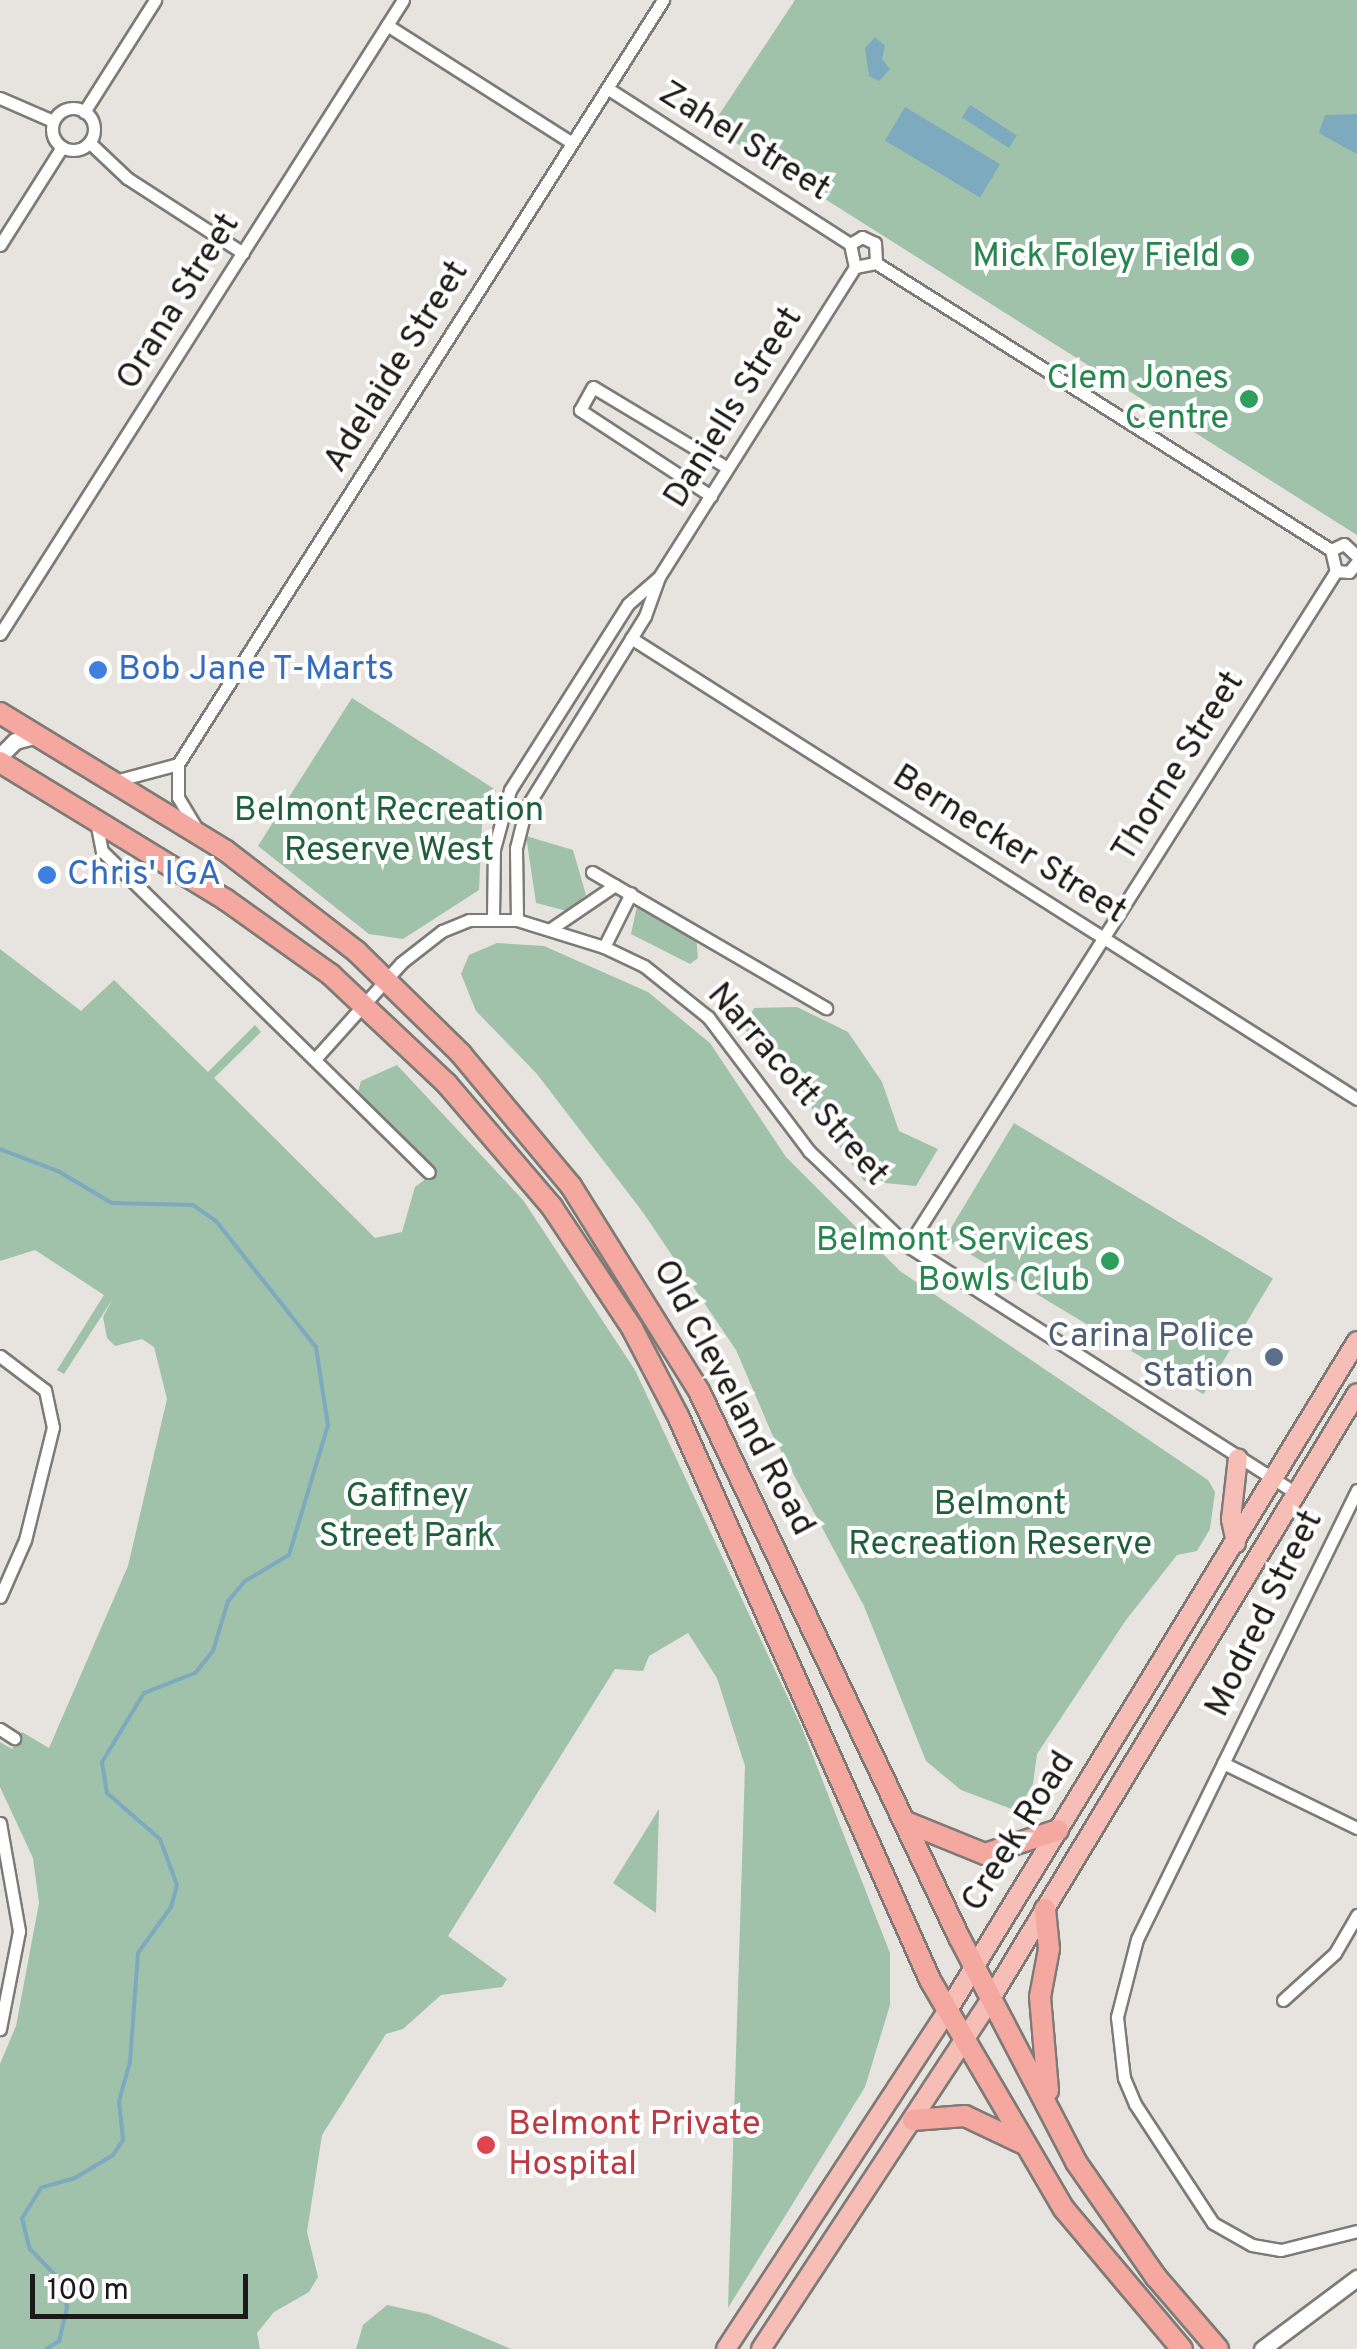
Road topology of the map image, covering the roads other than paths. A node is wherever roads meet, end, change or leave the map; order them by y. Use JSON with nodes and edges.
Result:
{"nodes":[{"id":1,"x":155,"y":0,"type":"edge"},
{"id":2,"x":403,"y":0,"type":"edge"},
{"id":3,"x":663,"y":0,"type":"edge"},
{"id":4,"x":387,"y":25,"type":"junction"},
{"id":5,"x":607,"y":88,"type":"junction"},
{"id":6,"x":0,"y":98,"type":"edge"},
{"id":7,"x":84,"y":112,"type":"junction"},
{"id":8,"x":54,"y":121,"type":"junction"},
{"id":9,"x":90,"y":143,"type":"junction"},
{"id":10,"x":572,"y":143,"type":"junction"},
{"id":11,"x":62,"y":147,"type":"junction"},
{"id":12,"x":850,"y":244,"type":"junction"},
{"id":13,"x":0,"y":245,"type":"edge"},
{"id":14,"x":243,"y":253,"type":"junction"},
{"id":15,"x":876,"y":263,"type":"junction"},
{"id":16,"x":855,"y":268,"type":"junction"},
{"id":17,"x":728,"y":468,"type":"junction"},
{"id":18,"x":711,"y":496,"type":"junction"},
{"id":19,"x":1331,"y":550,"type":"junction"},
{"id":20,"x":1357,"y":562,"type":"edge"},
{"id":21,"x":1336,"y":571,"type":"junction"},
{"id":22,"x":659,"y":577,"type":"junction"},
{"id":23,"x":0,"y":634,"type":"edge"},
{"id":24,"x":631,"y":638,"type":"junction"},
{"id":25,"x":0,"y":713,"type":"edge"},
{"id":26,"x":37,"y":735,"type":"junction"},
{"id":27,"x":0,"y":759,"type":"edge"},
{"id":28,"x":178,"y":764,"type":"junction"},
{"id":29,"x":113,"y":781,"type":"junction"},
{"id":30,"x":96,"y":821,"type":"junction"},
{"id":31,"x":199,"y":833,"type":"junction"},
{"id":32,"x":592,"y":872,"type":"dead end"},
{"id":33,"x":615,"y":885,"type":"junction"},
{"id":34,"x":631,"y":893,"type":"junction"},
{"id":35,"x":492,"y":918,"type":"junction"},
{"id":36,"x":517,"y":920,"type":"junction"},
{"id":37,"x":552,"y":928,"type":"junction"},
{"id":38,"x":1102,"y":938,"type":"junction"},
{"id":39,"x":604,"y":946,"type":"junction"},
{"id":40,"x":387,"y":978,"type":"junction"},
{"id":41,"x":363,"y":1005,"type":"junction"},
{"id":42,"x":826,"y":1008,"type":"dead end"},
{"id":43,"x":316,"y":1060,"type":"junction"},
{"id":44,"x":1357,"y":1099,"type":"edge"},
{"id":45,"x":429,"y":1172,"type":"dead end"},
{"id":46,"x":908,"y":1246,"type":"junction"},
{"id":47,"x":1357,"y":1342,"type":"edge"},
{"id":48,"x":0,"y":1356,"type":"edge"},
{"id":49,"x":1357,"y":1393,"type":"edge"},
{"id":50,"x":1238,"y":1458,"type":"junction"},
{"id":51,"x":1274,"y":1480,"type":"junction"},
{"id":52,"x":1357,"y":1490,"type":"edge"},
{"id":53,"x":1297,"y":1494,"type":"junction"},
{"id":54,"x":1236,"y":1543,"type":"junction"},
{"id":55,"x":0,"y":1596,"type":"edge"},
{"id":56,"x":0,"y":1730,"type":"edge"},
{"id":57,"x":14,"y":1738,"type":"dead end"},
{"id":58,"x":1223,"y":1763,"type":"junction"},
{"id":59,"x":906,"y":1822,"type":"junction"},
{"id":60,"x":0,"y":1823,"type":"edge"},
{"id":61,"x":1357,"y":1828,"type":"edge"},
{"id":62,"x":1058,"y":1830,"type":"junction"},
{"id":63,"x":1045,"y":1910,"type":"junction"},
{"id":64,"x":1357,"y":1915,"type":"edge"},
{"id":65,"x":974,"y":1967,"type":"junction"},
{"id":66,"x":990,"y":2000,"type":"junction"},
{"id":67,"x":1282,"y":2000,"type":"dead end"},
{"id":68,"x":948,"y":2010,"type":"junction"},
{"id":69,"x":0,"y":2029,"type":"edge"},
{"id":70,"x":965,"y":2040,"type":"junction"},
{"id":71,"x":1048,"y":2100,"type":"junction"},
{"id":72,"x":913,"y":2120,"type":"junction"},
{"id":73,"x":1024,"y":2144,"type":"junction"},
{"id":74,"x":1357,"y":2231,"type":"edge"},
{"id":75,"x":1357,"y":2278,"type":"edge"},
{"id":76,"x":1263,"y":2348,"type":"edge"},
{"id":77,"x":726,"y":2349,"type":"edge"},
{"id":78,"x":761,"y":2349,"type":"edge"},
{"id":79,"x":1182,"y":2349,"type":"edge"},
{"id":80,"x":1218,"y":2349,"type":"edge"}],
"edges":[{"from":1,"to":7,"type":"street"},
{"from":2,"to":4,"type":"street","name":"Orana Street"},
{"from":3,"to":5,"type":"street","name":"Adelaide Street"},
{"from":4,"to":10,"type":"street"},
{"from":4,"to":14,"type":"street","name":"Orana Street"},
{"from":5,"to":10,"type":"street","name":"Adelaide Street"},
{"from":5,"to":12,"type":"street","name":"Zahel Street"},
{"from":6,"to":8,"type":"street"},
{"from":7,"to":8,"type":"street"},
{"from":7,"to":9,"type":"street"},
{"from":8,"to":11,"type":"street"},
{"from":9,"to":11,"type":"street"},
{"from":9,"to":14,"type":"street"},
{"from":10,"to":28,"type":"street","name":"Adelaide Street"},
{"from":11,"to":13,"type":"street"},
{"from":12,"to":15,"type":"street","name":"Zahel Street"},
{"from":12,"to":16,"type":"street"},
{"from":14,"to":23,"type":"street","name":"Orana Street"},
{"from":15,"to":16,"type":"street"},
{"from":15,"to":19,"type":"street"},
{"from":16,"to":17,"type":"street","name":"Daniells Street"},
{"from":17,"to":18,"type":"street","name":"Daniells Street"},
{"from":17,"to":18,"type":"street"},
{"from":18,"to":22,"type":"street","name":"Daniells Street"},
{"from":19,"to":20,"type":"street"},
{"from":19,"to":21,"type":"street"},
{"from":20,"to":21,"type":"street"},
{"from":21,"to":38,"type":"street","name":"Thorne Street"},
{"from":22,"to":24,"type":"street","name":"Daniells Street"},
{"from":22,"to":35,"type":"street","name":"Daniells Street"},
{"from":24,"to":36,"type":"street","name":"Daniells Street"},
{"from":24,"to":38,"type":"street","name":"Bernecker Street"},
{"from":25,"to":26,"type":"highway","name":"Old Cleveland Road"},
{"from":26,"to":27,"type":"street"},
{"from":26,"to":29,"type":"highway","name":"Old Cleveland Road"},
{"from":27,"to":30,"type":"highway","name":"Old Cleveland Road"},
{"from":28,"to":29,"type":"street"},
{"from":28,"to":31,"type":"street"},
{"from":29,"to":31,"type":"highway","name":"Old Cleveland Road"},
{"from":30,"to":41,"type":"highway","name":"Old Cleveland Road"},
{"from":30,"to":43,"type":"street"},
{"from":31,"to":40,"type":"highway","name":"Old Cleveland Road"},
{"from":32,"to":33,"type":"street","name":"Narracott Street"},
{"from":33,"to":34,"type":"street","name":"Narracott Street"},
{"from":33,"to":37,"type":"street"},
{"from":34,"to":39,"type":"street"},
{"from":34,"to":42,"type":"street","name":"Narracott Street"},
{"from":35,"to":36,"type":"street"},
{"from":35,"to":40,"type":"street"},
{"from":36,"to":37,"type":"street","name":"Narracott Street"},
{"from":37,"to":39,"type":"street","name":"Narracott Street"},
{"from":38,"to":44,"type":"street","name":"Bernecker Street"},
{"from":38,"to":46,"type":"street","name":"Thorne Street"},
{"from":39,"to":46,"type":"street","name":"Narracott Street"},
{"from":40,"to":41,"type":"street"},
{"from":40,"to":59,"type":"highway","name":"Old Cleveland Road"},
{"from":41,"to":43,"type":"street"},
{"from":41,"to":68,"type":"highway","name":"Old Cleveland Road"},
{"from":43,"to":45,"type":"street"},
{"from":46,"to":50,"type":"street","name":"Narracott Street"},
{"from":47,"to":51,"type":"main road","name":"Creek Road"},
{"from":48,"to":55,"type":"street"},
{"from":49,"to":53,"type":"main road","name":"Creek Road"},
{"from":50,"to":51,"type":"street","name":"Narracott Street"},
{"from":50,"to":54,"type":"main road"},
{"from":51,"to":53,"type":"street","name":"Narracott Street"},
{"from":51,"to":54,"type":"main road","name":"Creek Road"},
{"from":52,"to":58,"type":"street","name":"Modred Street"},
{"from":53,"to":63,"type":"main road","name":"Creek Road"},
{"from":54,"to":62,"type":"main road","name":"Creek Road"},
{"from":56,"to":57,"type":"street"},
{"from":58,"to":61,"type":"street","name":"Modred Street"},
{"from":58,"to":74,"type":"street","name":"Modred Street"},
{"from":59,"to":62,"type":"highway"},
{"from":59,"to":65,"type":"highway","name":"Old Cleveland Road"},
{"from":60,"to":69,"type":"street"},
{"from":62,"to":65,"type":"main road","name":"Creek Road"},
{"from":63,"to":66,"type":"main road","name":"Creek Road"},
{"from":63,"to":71,"type":"highway"},
{"from":64,"to":67,"type":"street"},
{"from":65,"to":66,"type":"highway","name":"Old Cleveland Road"},
{"from":65,"to":68,"type":"main road","name":"Creek Road"},
{"from":66,"to":70,"type":"main road","name":"Creek Road"},
{"from":66,"to":71,"type":"highway","name":"Old Cleveland Road"},
{"from":68,"to":70,"type":"highway","name":"Old Cleveland Road"},
{"from":68,"to":77,"type":"main road","name":"Creek Road"},
{"from":70,"to":72,"type":"main road","name":"Creek Road"},
{"from":70,"to":73,"type":"highway","name":"Old Cleveland Road"},
{"from":71,"to":80,"type":"highway","name":"Old Cleveland Road"},
{"from":72,"to":73,"type":"highway"},
{"from":72,"to":78,"type":"main road","name":"Creek Road"},
{"from":73,"to":79,"type":"highway","name":"Old Cleveland Road"},
{"from":75,"to":76,"type":"street"}]}
